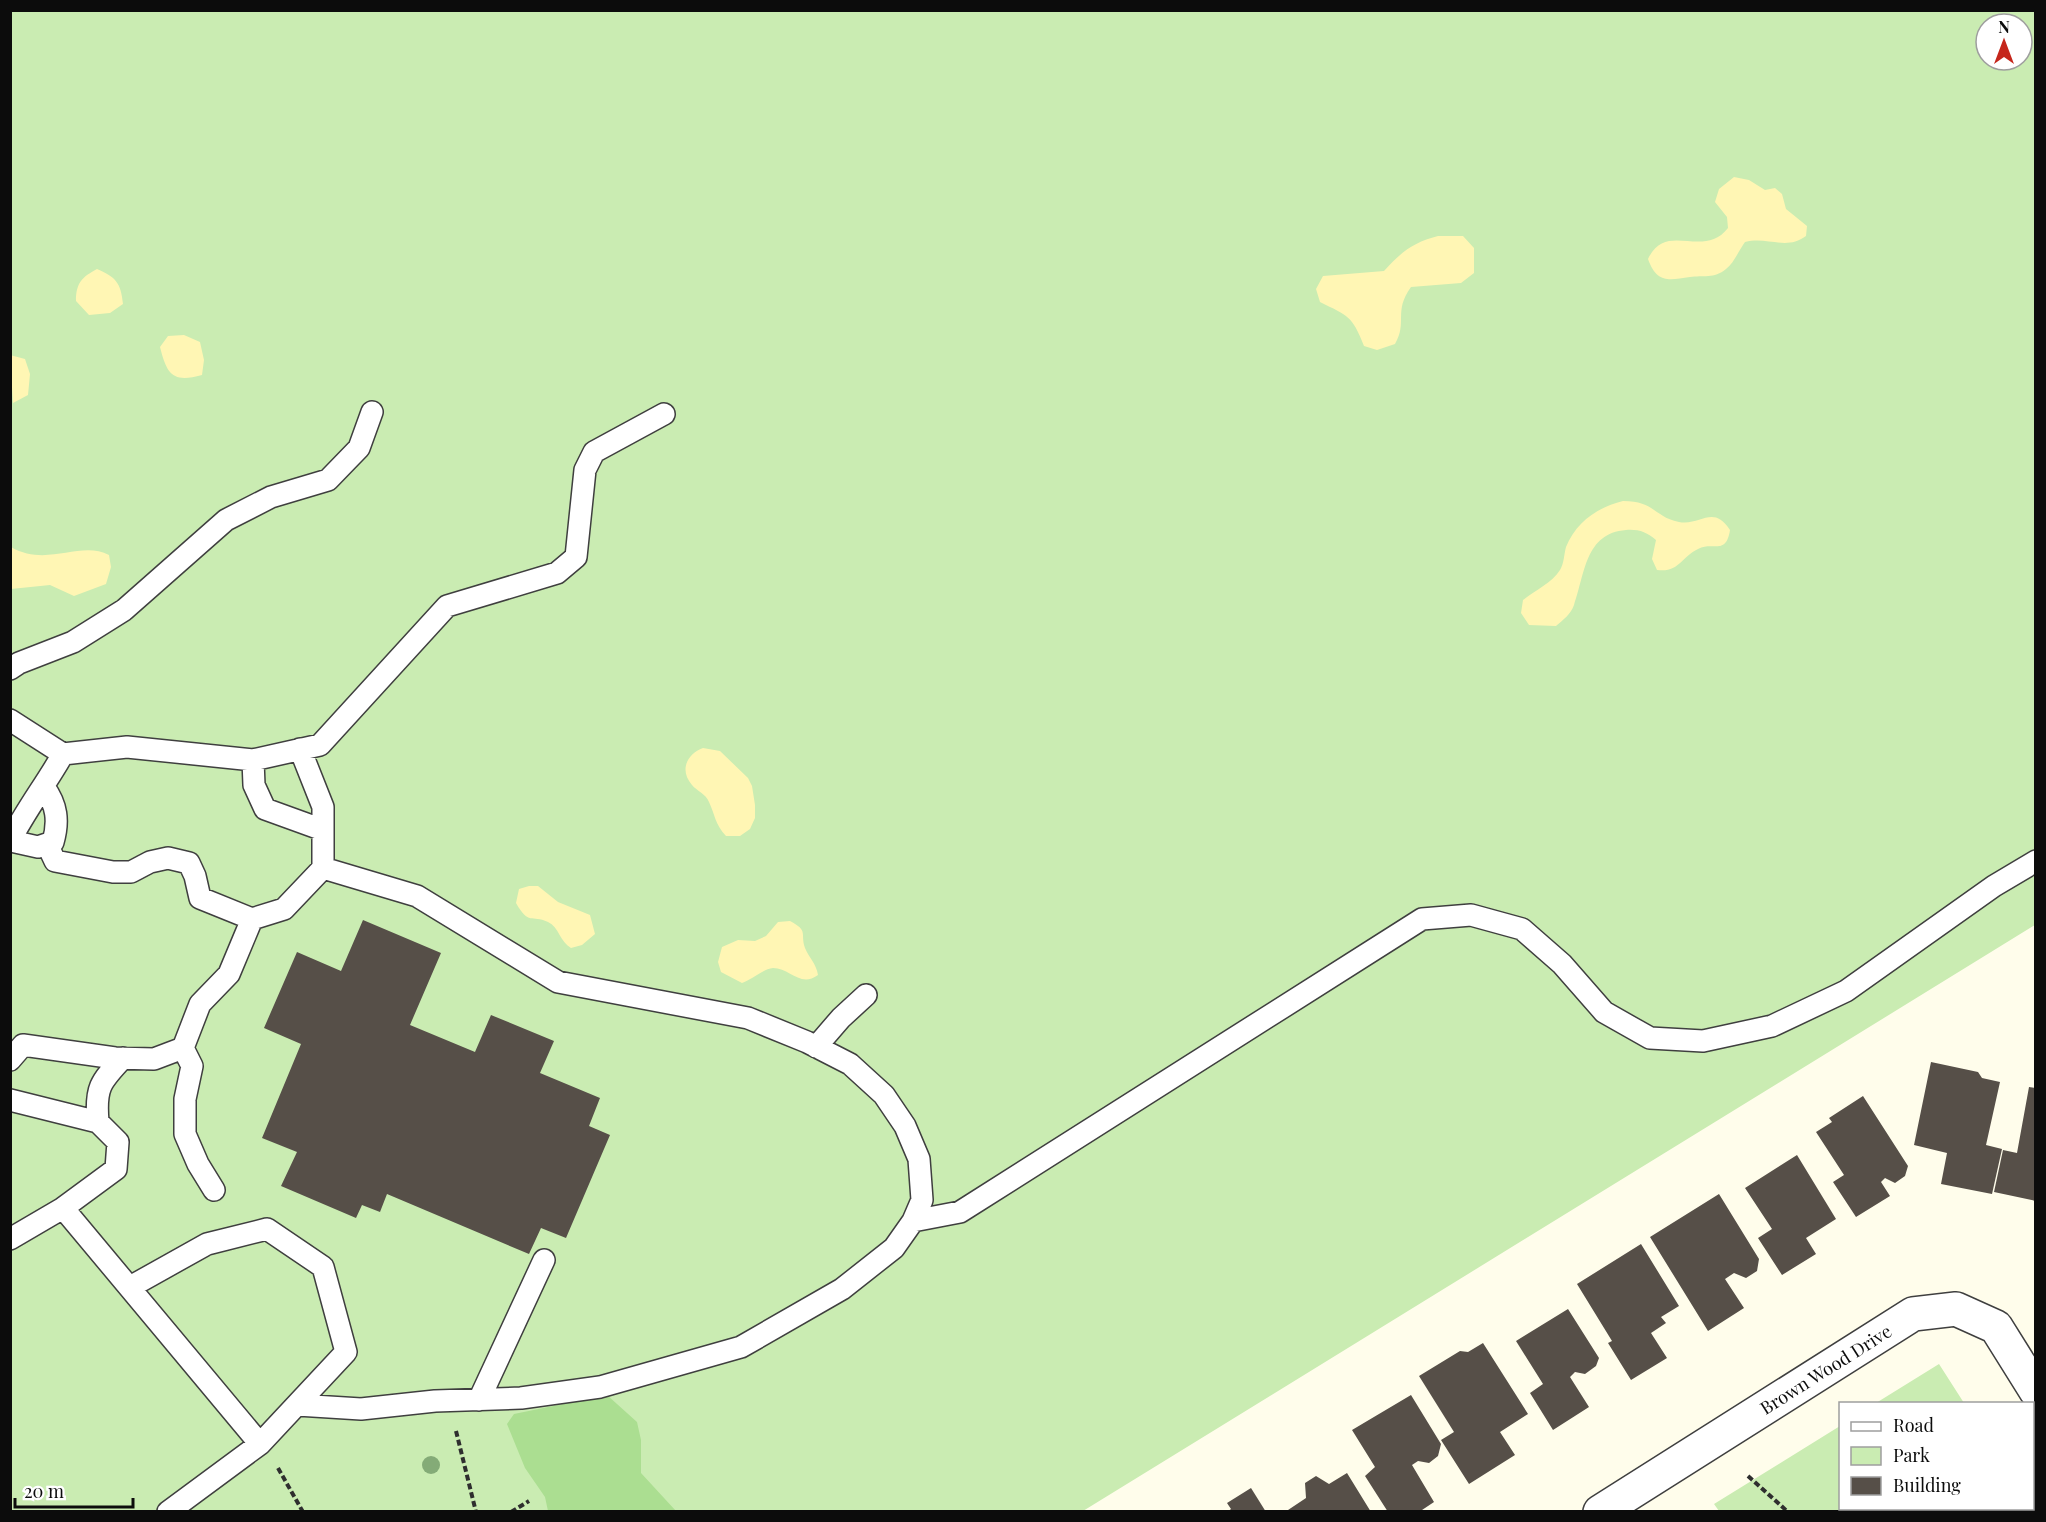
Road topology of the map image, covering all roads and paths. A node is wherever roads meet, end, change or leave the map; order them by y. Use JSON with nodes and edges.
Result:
{"nodes":[{"id":1,"x":372,"y":412,"type":"dead end"},
{"id":2,"x":664,"y":414,"type":"dead end"},
{"id":3,"x":10,"y":669,"type":"edge"},
{"id":4,"x":10,"y":720,"type":"edge"},
{"id":5,"x":300,"y":749,"type":"junction"},
{"id":6,"x":63,"y":754,"type":"junction"},
{"id":7,"x":253,"y":760,"type":"junction"},
{"id":8,"x":44,"y":787,"type":"junction"},
{"id":9,"x":323,"y":830,"type":"junction"},
{"id":10,"x":11,"y":841,"type":"edge"},
{"id":11,"x":47,"y":844,"type":"junction"},
{"id":12,"x":2036,"y":861,"type":"edge"},
{"id":13,"x":323,"y":868,"type":"junction"},
{"id":14,"x":252,"y":919,"type":"junction"},
{"id":15,"x":866,"y":995,"type":"dead end"},
{"id":16,"x":816,"y":1047,"type":"junction"},
{"id":17,"x":183,"y":1048,"type":"junction"},
{"id":18,"x":123,"y":1058,"type":"junction"},
{"id":19,"x":10,"y":1060,"type":"edge"},
{"id":20,"x":10,"y":1100,"type":"edge"},
{"id":21,"x":98,"y":1122,"type":"junction"},
{"id":22,"x":214,"y":1190,"type":"dead end"},
{"id":23,"x":63,"y":1208,"type":"junction"},
{"id":24,"x":913,"y":1221,"type":"junction"},
{"id":25,"x":10,"y":1239,"type":"edge"},
{"id":26,"x":544,"y":1260,"type":"dead end"},
{"id":27,"x":130,"y":1287,"type":"junction"},
{"id":28,"x":2036,"y":1391,"type":"edge"},
{"id":29,"x":479,"y":1400,"type":"junction"},
{"id":30,"x":449,"y":1401,"type":"junction"},
{"id":31,"x":297,"y":1405,"type":"junction"},
{"id":32,"x":260,"y":1444,"type":"junction"},
{"id":33,"x":1748,"y":1476,"type":"dead end"},
{"id":34,"x":530,"y":1502,"type":"dead end"},
{"id":35,"x":168,"y":1512,"type":"edge"},
{"id":36,"x":303,"y":1512,"type":"edge"},
{"id":37,"x":476,"y":1512,"type":"edge"},
{"id":38,"x":511,"y":1512,"type":"edge"},
{"id":39,"x":1600,"y":1512,"type":"edge"},
{"id":40,"x":1788,"y":1512,"type":"edge"}],
"edges":[{"from":1,"to":3,"type":"lane"},
{"from":2,"to":5,"type":"lane"},
{"from":4,"to":6,"type":"lane"},
{"from":5,"to":7,"type":"lane"},
{"from":5,"to":9,"type":"lane"},
{"from":6,"to":7,"type":"lane"},
{"from":6,"to":8,"type":"lane"},
{"from":7,"to":9,"type":"lane"},
{"from":8,"to":10,"type":"lane"},
{"from":8,"to":11,"type":"lane"},
{"from":9,"to":13,"type":"lane"},
{"from":10,"to":11,"type":"lane"},
{"from":11,"to":14,"type":"lane"},
{"from":12,"to":24,"type":"lane"},
{"from":13,"to":14,"type":"lane"},
{"from":13,"to":16,"type":"lane"},
{"from":14,"to":17,"type":"lane"},
{"from":15,"to":16,"type":"lane"},
{"from":16,"to":24,"type":"lane"},
{"from":17,"to":18,"type":"lane"},
{"from":17,"to":22,"type":"lane"},
{"from":18,"to":19,"type":"lane"},
{"from":18,"to":21,"type":"lane"},
{"from":20,"to":21,"type":"lane"},
{"from":21,"to":23,"type":"lane"},
{"from":23,"to":25,"type":"lane"},
{"from":23,"to":27,"type":"lane"},
{"from":24,"to":29,"type":"lane"},
{"from":26,"to":29,"type":"lane"},
{"from":27,"to":31,"type":"lane"},
{"from":27,"to":32,"type":"lane"},
{"from":28,"to":39,"type":"street","name":"Brown Wood Drive"},
{"from":29,"to":30,"type":"lane"},
{"from":30,"to":31,"type":"lane"},
{"from":30,"to":37,"type":"path"},
{"from":31,"to":32,"type":"lane"},
{"from":32,"to":35,"type":"lane"},
{"from":32,"to":36,"type":"path"},
{"from":33,"to":40,"type":"path"},
{"from":34,"to":38,"type":"path"}]}
